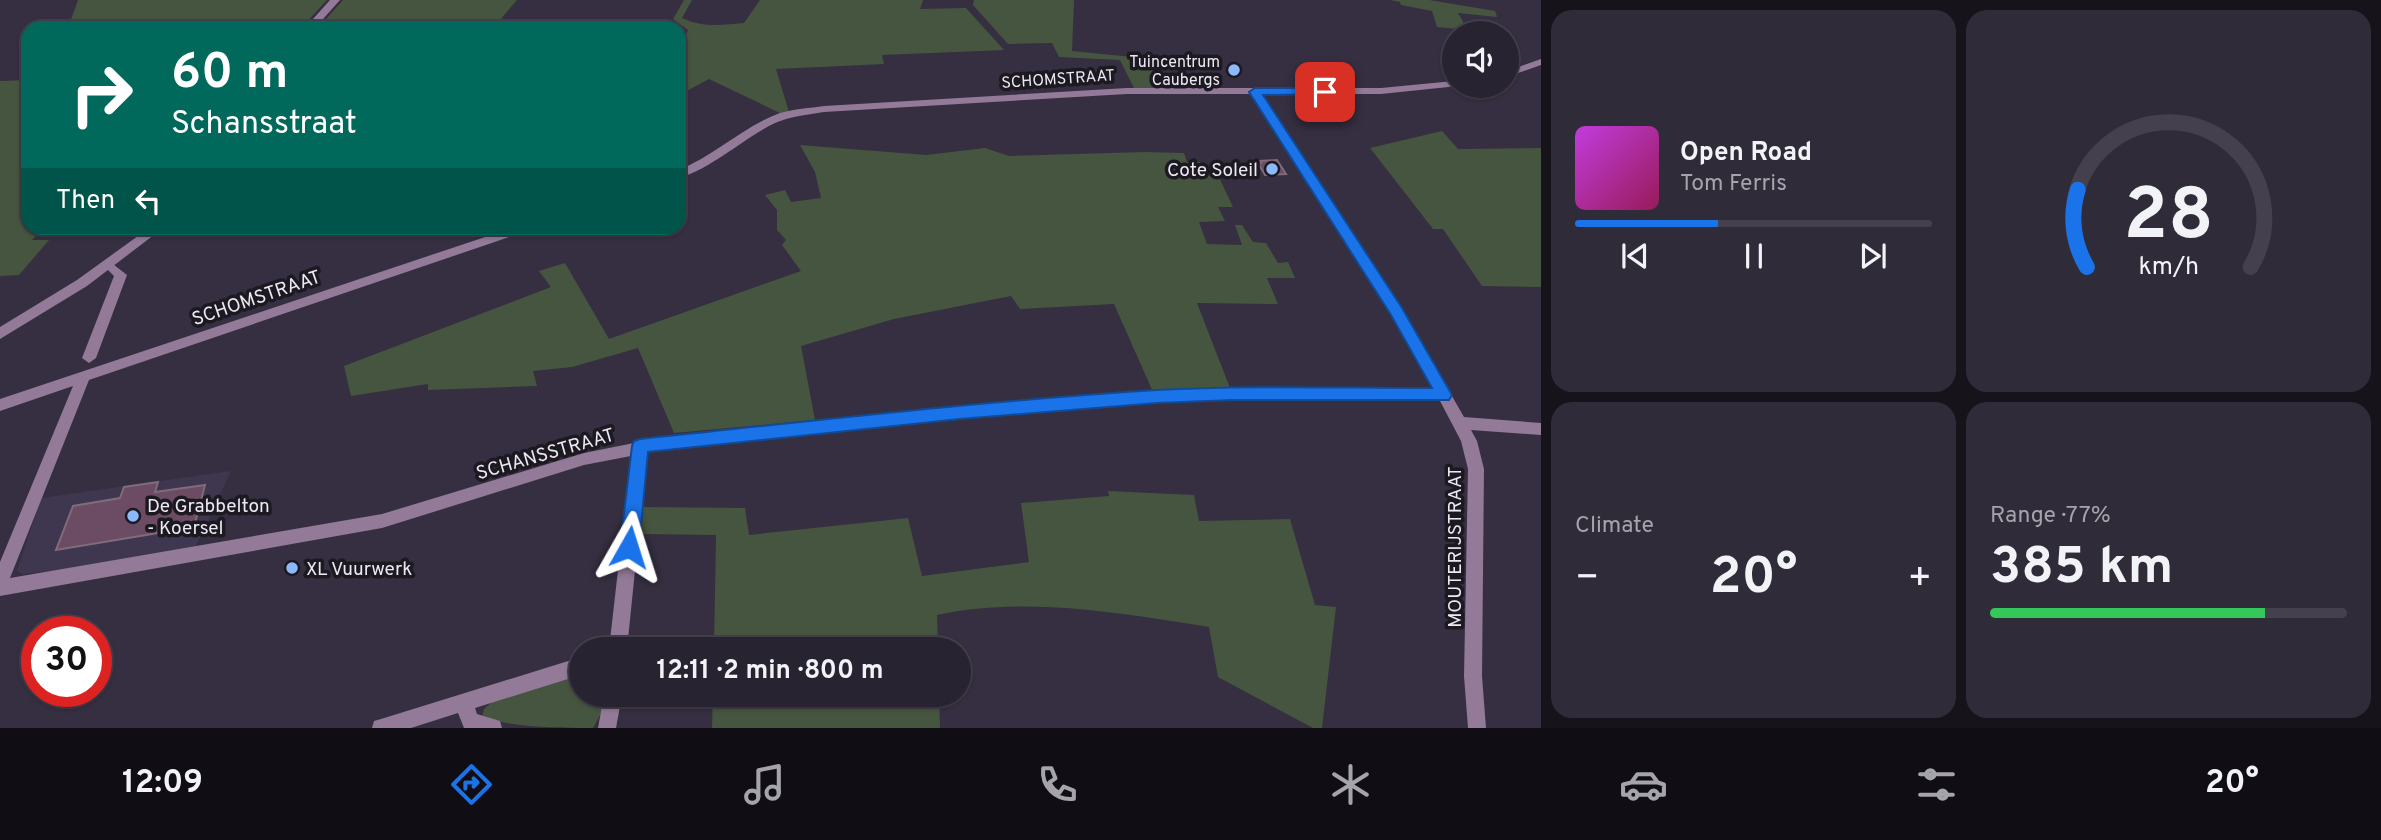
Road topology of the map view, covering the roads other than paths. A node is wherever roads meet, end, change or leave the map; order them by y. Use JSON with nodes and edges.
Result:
{"nodes":[{"id":1,"x":335,"y":0,"type":"edge"},
{"id":2,"x":316,"y":21,"type":"edge"},
{"id":3,"x":1541,"y":62,"type":"edge"},
{"id":4,"x":1519,"y":70,"type":"edge"},
{"id":5,"x":1442,"y":86,"type":"edge"},
{"id":6,"x":1255,"y":92,"type":"junction"},
{"id":7,"x":686,"y":171,"type":"edge"},
{"id":8,"x":148,"y":235,"type":"edge"},
{"id":9,"x":502,"y":235,"type":"edge"},
{"id":10,"x":109,"y":265,"type":"junction"},
{"id":11,"x":0,"y":334,"type":"edge"},
{"id":12,"x":89,"y":358,"type":"dead end"},
{"id":13,"x":83,"y":376,"type":"junction"},
{"id":14,"x":1443,"y":395,"type":"junction"},
{"id":15,"x":0,"y":404,"type":"edge"},
{"id":16,"x":1460,"y":423,"type":"junction"},
{"id":17,"x":1541,"y":429,"type":"edge"},
{"id":18,"x":640,"y":446,"type":"junction"},
{"id":19,"x":0,"y":583,"type":"edge"},
{"id":20,"x":0,"y":588,"type":"edge"},
{"id":21,"x":619,"y":637,"type":"edge"},
{"id":22,"x":569,"y":670,"type":"edge"},
{"id":23,"x":464,"y":702,"type":"junction"},
{"id":24,"x":611,"y":707,"type":"edge"},
{"id":25,"x":382,"y":728,"type":"edge"},
{"id":26,"x":493,"y":728,"type":"edge"},
{"id":27,"x":607,"y":728,"type":"edge"},
{"id":28,"x":1477,"y":728,"type":"edge"}],
"edges":[{"from":1,"to":2,"type":"street"},
{"from":3,"to":4,"type":"street"},
{"from":5,"to":6,"type":"street","name":"SCHOMSTRAAT"},
{"from":6,"to":7,"type":"street","name":"SCHOMSTRAAT"},
{"from":6,"to":14,"type":"street","name":"MOUTERIJSTRAAT"},
{"from":8,"to":10,"type":"street"},
{"from":9,"to":13,"type":"street","name":"SCHOMSTRAAT"},
{"from":10,"to":11,"type":"street"},
{"from":10,"to":12,"type":"street"},
{"from":13,"to":15,"type":"street","name":"SCHOMSTRAAT"},
{"from":13,"to":19,"type":"street"},
{"from":14,"to":16,"type":"street","name":"MOUTERIJSTRAAT"},
{"from":14,"to":18,"type":"street","name":"SCHANSSTRAAT"},
{"from":16,"to":17,"type":"street"},
{"from":16,"to":28,"type":"street","name":"MOUTERIJSTRAAT"},
{"from":18,"to":20,"type":"street","name":"SCHANSSTRAAT"},
{"from":18,"to":21,"type":"street"},
{"from":22,"to":23,"type":"street"},
{"from":23,"to":25,"type":"street"},
{"from":23,"to":26,"type":"street"},
{"from":24,"to":27,"type":"street"}]}
